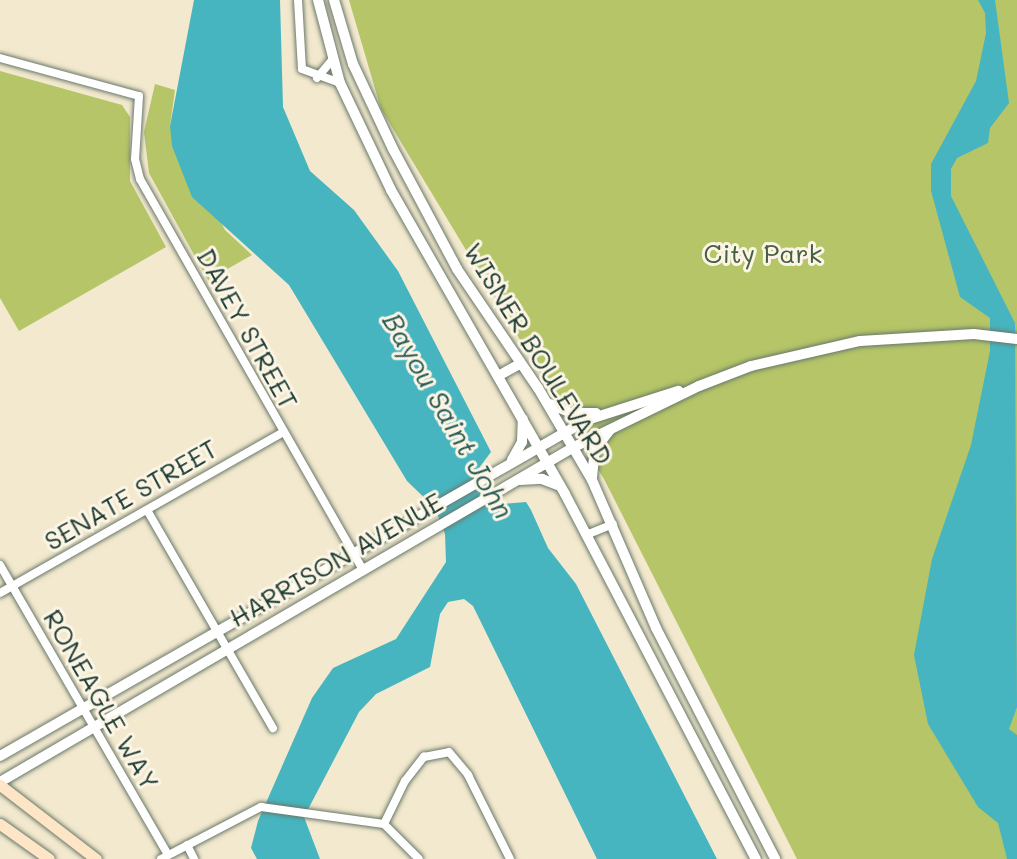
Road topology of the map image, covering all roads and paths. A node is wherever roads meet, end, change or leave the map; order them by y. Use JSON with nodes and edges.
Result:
{"nodes":[{"id":1,"x":298,"y":0,"type":"edge"},
{"id":2,"x":318,"y":0,"type":"edge"},
{"id":3,"x":334,"y":0,"type":"edge"},
{"id":4,"x":0,"y":58,"type":"edge"},
{"id":5,"x":333,"y":59,"type":"junction"},
{"id":6,"x":317,"y":78,"type":"junction"},
{"id":7,"x":340,"y":83,"type":"junction"},
{"id":8,"x":393,"y":149,"type":"junction"},
{"id":9,"x":376,"y":158,"type":"junction"},
{"id":10,"x":1017,"y":339,"type":"edge"},
{"id":11,"x":521,"y":363,"type":"junction"},
{"id":12,"x":498,"y":376,"type":"junction"},
{"id":13,"x":699,"y":386,"type":"junction"},
{"id":14,"x":547,"y":402,"type":"junction"},
{"id":15,"x":602,"y":413,"type":"junction"},
{"id":16,"x":522,"y":417,"type":"junction"},
{"id":17,"x":613,"y":426,"type":"junction"},
{"id":18,"x":565,"y":432,"type":"junction"},
{"id":19,"x":282,"y":433,"type":"junction"},
{"id":20,"x":539,"y":447,"type":"junction"},
{"id":21,"x":574,"y":447,"type":"junction"},
{"id":22,"x":548,"y":463,"type":"junction"},
{"id":23,"x":510,"y":464,"type":"junction"},
{"id":24,"x":518,"y":480,"type":"junction"},
{"id":25,"x":592,"y":480,"type":"junction"},
{"id":26,"x":560,"y":486,"type":"junction"},
{"id":27,"x":147,"y":510,"type":"junction"},
{"id":28,"x":613,"y":524,"type":"junction"},
{"id":29,"x":586,"y":535,"type":"junction"},
{"id":30,"x":354,"y":553,"type":"junction"},
{"id":31,"x":0,"y":565,"type":"edge"},
{"id":32,"x":364,"y":571,"type":"junction"},
{"id":33,"x":12,"y":586,"type":"junction"},
{"id":34,"x":0,"y":593,"type":"edge"},
{"id":35,"x":218,"y":632,"type":"junction"},
{"id":36,"x":228,"y":648,"type":"junction"},
{"id":37,"x":83,"y":709,"type":"junction"},
{"id":38,"x":93,"y":727,"type":"junction"},
{"id":39,"x":273,"y":728,"type":"dead end"},
{"id":40,"x":0,"y":756,"type":"edge"},
{"id":41,"x":0,"y":784,"type":"edge"},
{"id":42,"x":0,"y":824,"type":"edge"},
{"id":43,"x":384,"y":824,"type":"junction"},
{"id":44,"x":767,"y":843,"type":"junction"},
{"id":45,"x":187,"y":845,"type":"junction"},
{"id":46,"x":754,"y":855,"type":"edge"},
{"id":47,"x":164,"y":857,"type":"edge"},
{"id":48,"x":49,"y":859,"type":"edge"},
{"id":49,"x":96,"y":859,"type":"edge"},
{"id":50,"x":194,"y":859,"type":"edge"},
{"id":51,"x":419,"y":859,"type":"edge"},
{"id":52,"x":510,"y":859,"type":"edge"},
{"id":53,"x":775,"y":859,"type":"edge"}],
"edges":[{"from":1,"to":6,"type":"street"},
{"from":2,"to":5,"type":"street","name":"WISNER BOULEVARD"},
{"from":3,"to":8,"type":"street","name":"WISNER BOULEVARD"},
{"from":4,"to":19,"type":"street","name":"DAVEY STREET"},
{"from":5,"to":6,"type":"street"},
{"from":5,"to":7,"type":"street","name":"WISNER BOULEVARD"},
{"from":6,"to":7,"type":"street"},
{"from":7,"to":9,"type":"street","name":"WISNER BOULEVARD"},
{"from":8,"to":9,"type":"street"},
{"from":8,"to":11,"type":"street","name":"WISNER BOULEVARD"},
{"from":9,"to":12,"type":"street","name":"WISNER BOULEVARD"},
{"from":10,"to":13,"type":"street","name":"HARRISON AVENUE"},
{"from":11,"to":12,"type":"street"},
{"from":11,"to":14,"type":"street","name":"WISNER BOULEVARD"},
{"from":12,"to":16,"type":"street","name":"WISNER BOULEVARD"},
{"from":13,"to":15,"type":"street","name":"HARRISON AVENUE"},
{"from":13,"to":17,"type":"street","name":"HARRISON AVENUE"},
{"from":14,"to":15,"type":"street"},
{"from":14,"to":18,"type":"street","name":"WISNER BOULEVARD"},
{"from":15,"to":18,"type":"street","name":"HARRISON AVENUE"},
{"from":16,"to":20,"type":"street","name":"WISNER BOULEVARD"},
{"from":16,"to":23,"type":"street"},
{"from":17,"to":21,"type":"street","name":"HARRISON AVENUE"},
{"from":17,"to":25,"type":"street"},
{"from":18,"to":20,"type":"street","name":"HARRISON AVENUE"},
{"from":18,"to":21,"type":"street","name":"WISNER BOULEVARD"},
{"from":19,"to":27,"type":"street","name":"SENATE STREET"},
{"from":19,"to":30,"type":"street","name":"DAVEY STREET"},
{"from":20,"to":22,"type":"street","name":"WISNER BOULEVARD"},
{"from":20,"to":23,"type":"street","name":"HARRISON AVENUE"},
{"from":21,"to":22,"type":"street","name":"HARRISON AVENUE"},
{"from":21,"to":25,"type":"street","name":"WISNER BOULEVARD"},
{"from":22,"to":24,"type":"street","name":"HARRISON AVENUE"},
{"from":22,"to":26,"type":"street","name":"WISNER BOULEVARD"},
{"from":23,"to":30,"type":"street","name":"HARRISON AVENUE"},
{"from":24,"to":26,"type":"street"},
{"from":24,"to":32,"type":"street","name":"HARRISON AVENUE"},
{"from":25,"to":28,"type":"street","name":"WISNER BOULEVARD"},
{"from":26,"to":29,"type":"street","name":"WISNER BOULEVARD"},
{"from":27,"to":33,"type":"street","name":"SENATE STREET"},
{"from":27,"to":35,"type":"street"},
{"from":28,"to":29,"type":"street"},
{"from":28,"to":44,"type":"street","name":"WISNER BOULEVARD"},
{"from":29,"to":46,"type":"street","name":"WISNER BOULEVARD"},
{"from":30,"to":32,"type":"street","name":"DAVEY STREET"},
{"from":30,"to":35,"type":"street","name":"HARRISON AVENUE"},
{"from":31,"to":33,"type":"street","name":"RONEAGLE WAY"},
{"from":32,"to":36,"type":"street","name":"HARRISON AVENUE"},
{"from":33,"to":34,"type":"street","name":"SENATE STREET"},
{"from":33,"to":37,"type":"street","name":"RONEAGLE WAY"},
{"from":35,"to":36,"type":"street"},
{"from":35,"to":37,"type":"street","name":"HARRISON AVENUE"},
{"from":36,"to":38,"type":"street","name":"HARRISON AVENUE"},
{"from":36,"to":39,"type":"street"},
{"from":37,"to":38,"type":"street","name":"RONEAGLE WAY"},
{"from":37,"to":40,"type":"street","name":"HARRISON AVENUE"},
{"from":38,"to":41,"type":"street","name":"HARRISON AVENUE"},
{"from":38,"to":47,"type":"street","name":"RONEAGLE WAY"},
{"from":41,"to":49,"type":"main road"},
{"from":42,"to":48,"type":"main road"},
{"from":43,"to":45,"type":"street"},
{"from":43,"to":51,"type":"street"},
{"from":43,"to":52,"type":"street"},
{"from":44,"to":46,"type":"street"},
{"from":44,"to":53,"type":"street","name":"WISNER BOULEVARD"},
{"from":45,"to":47,"type":"street"},
{"from":45,"to":50,"type":"street"}]}
